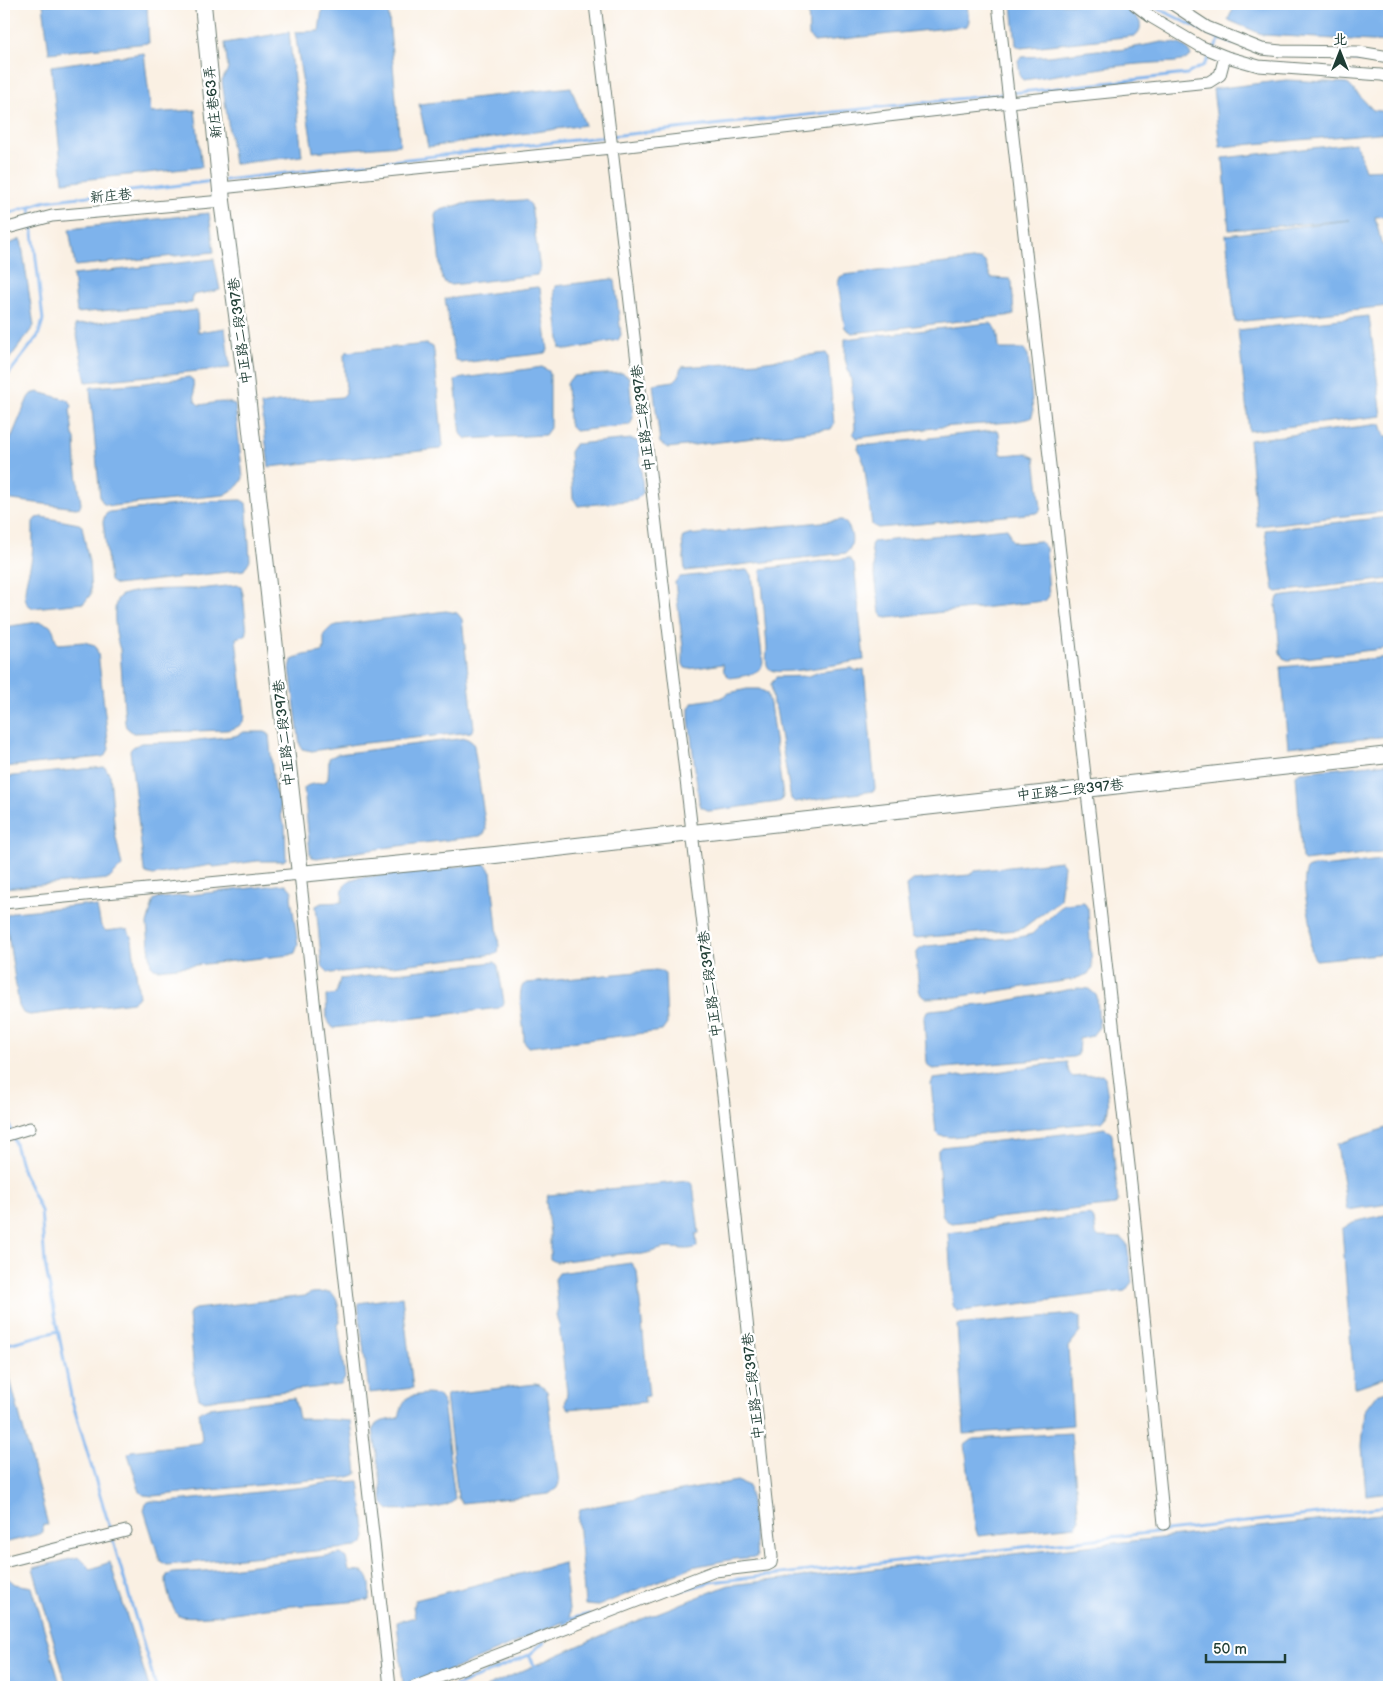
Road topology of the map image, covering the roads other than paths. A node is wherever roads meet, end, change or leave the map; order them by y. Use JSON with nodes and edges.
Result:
{"nodes":[{"id":1,"x":203,"y":4,"type":"edge"},
{"id":2,"x":595,"y":4,"type":"edge"},
{"id":3,"x":998,"y":4,"type":"edge"},
{"id":4,"x":1134,"y":4,"type":"edge"},
{"id":5,"x":1172,"y":4,"type":"edge"},
{"id":6,"x":1225,"y":56,"type":"junction"},
{"id":7,"x":1389,"y":57,"type":"edge"},
{"id":8,"x":1389,"y":77,"type":"edge"},
{"id":9,"x":1009,"y":102,"type":"junction"},
{"id":10,"x":611,"y":148,"type":"junction"},
{"id":11,"x":222,"y":194,"type":"junction"},
{"id":12,"x":4,"y":229,"type":"edge"},
{"id":13,"x":1389,"y":755,"type":"edge"},
{"id":14,"x":1087,"y":788,"type":"junction"},
{"id":15,"x":692,"y":832,"type":"junction"},
{"id":16,"x":300,"y":874,"type":"junction"},
{"id":17,"x":4,"y":903,"type":"edge"},
{"id":18,"x":30,"y":1128,"type":"dead end"},
{"id":19,"x":4,"y":1136,"type":"edge"},
{"id":20,"x":1164,"y":1524,"type":"dead end"},
{"id":21,"x":126,"y":1531,"type":"dead end"},
{"id":22,"x":4,"y":1562,"type":"edge"},
{"id":23,"x":390,"y":1687,"type":"edge"},
{"id":24,"x":414,"y":1687,"type":"edge"}],
"edges":[{"from":1,"to":11,"type":"street","name":"新庄巷63弄"},
{"from":2,"to":10,"type":"street","name":"中正路二段397巷"},
{"from":3,"to":9,"type":"street"},
{"from":4,"to":6,"type":"street"},
{"from":5,"to":7,"type":"street"},
{"from":6,"to":8,"type":"street"},
{"from":6,"to":9,"type":"street","name":"新庄巷"},
{"from":9,"to":10,"type":"street","name":"新庄巷"},
{"from":9,"to":14,"type":"street"},
{"from":10,"to":11,"type":"street","name":"新庄巷"},
{"from":10,"to":15,"type":"street","name":"中正路二段397巷"},
{"from":11,"to":12,"type":"street","name":"新庄巷"},
{"from":11,"to":16,"type":"street","name":"中正路二段397巷"},
{"from":13,"to":14,"type":"street","name":"中正路二段397巷"},
{"from":14,"to":15,"type":"street","name":"中正路二段397巷"},
{"from":14,"to":20,"type":"street"},
{"from":15,"to":16,"type":"street","name":"中正路二段397巷"},
{"from":15,"to":24,"type":"street","name":"中正路二段397巷"},
{"from":16,"to":17,"type":"street"},
{"from":16,"to":23,"type":"street"},
{"from":18,"to":19,"type":"street"},
{"from":21,"to":22,"type":"street"}]}
